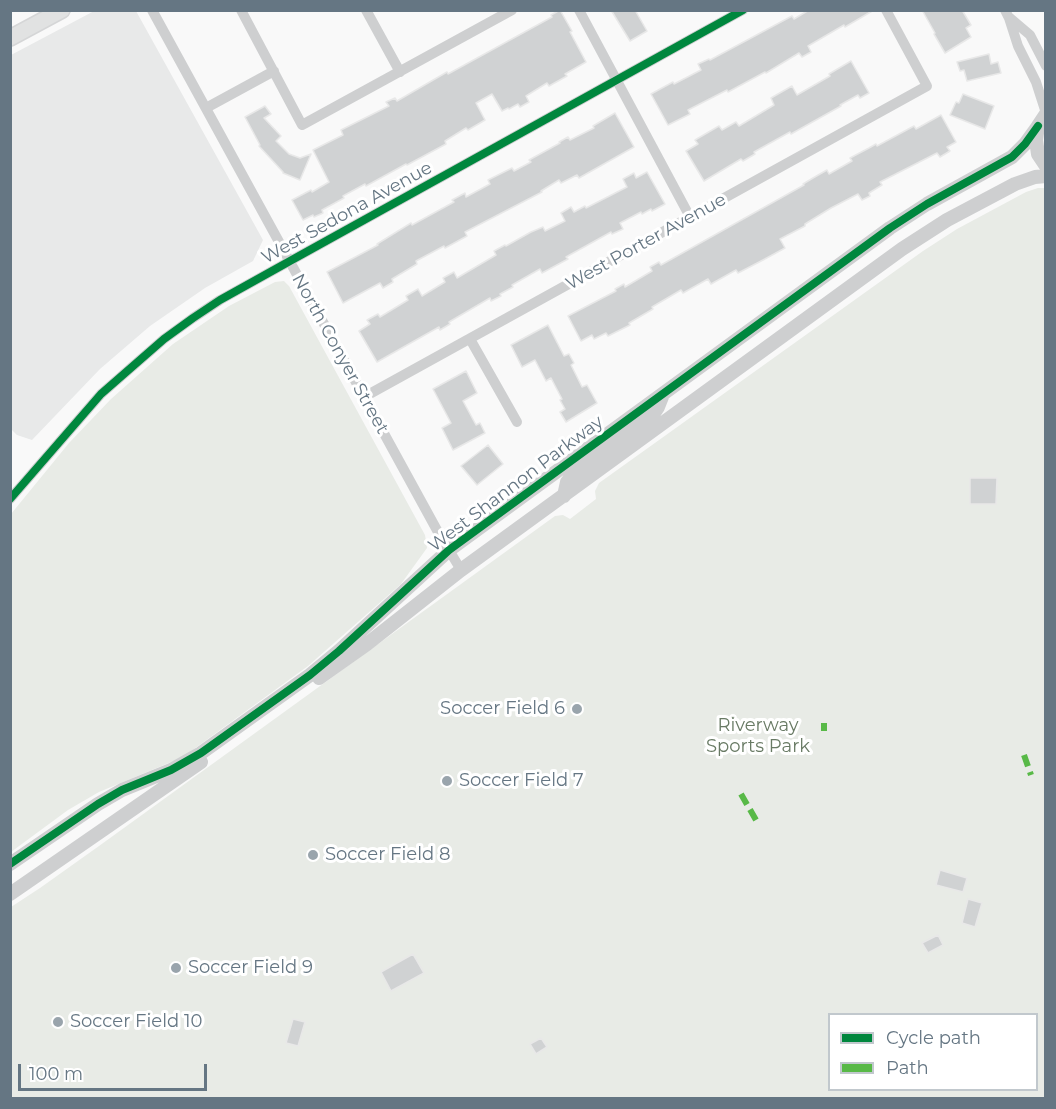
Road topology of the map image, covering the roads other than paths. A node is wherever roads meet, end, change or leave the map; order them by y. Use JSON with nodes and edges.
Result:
{"nodes":[{"id":1,"x":62,"y":10,"type":"edge"},
{"id":2,"x":152,"y":10,"type":"edge"},
{"id":3,"x":241,"y":10,"type":"edge"},
{"id":4,"x":366,"y":10,"type":"edge"},
{"id":5,"x":512,"y":10,"type":"edge"},
{"id":6,"x":579,"y":10,"type":"edge"},
{"id":7,"x":742,"y":10,"type":"edge"},
{"id":8,"x":886,"y":10,"type":"edge"},
{"id":9,"x":1007,"y":14,"type":"edge"},
{"id":10,"x":494,"y":15,"type":"edge"},
{"id":11,"x":10,"y":38,"type":"edge"},
{"id":12,"x":1046,"y":66,"type":"edge"},
{"id":13,"x":274,"y":71,"type":"junction"},
{"id":14,"x":400,"y":72,"type":"junction"},
{"id":15,"x":616,"y":80,"type":"junction"},
{"id":16,"x":206,"y":108,"type":"junction"},
{"id":17,"x":1043,"y":118,"type":"edge"},
{"id":18,"x":1046,"y":166,"type":"edge"},
{"id":19,"x":1046,"y":176,"type":"edge"},
{"id":20,"x":690,"y":217,"type":"junction"},
{"id":21,"x":290,"y":261,"type":"junction"},
{"id":22,"x":470,"y":339,"type":"junction"},
{"id":23,"x":663,"y":395,"type":"junction"},
{"id":24,"x":364,"y":398,"type":"junction"},
{"id":25,"x":517,"y":422,"type":"dead end"},
{"id":26,"x":564,"y":496,"type":"junction"},
{"id":27,"x":10,"y":499,"type":"edge"},
{"id":28,"x":449,"y":550,"type":"junction"},
{"id":29,"x":461,"y":570,"type":"junction"},
{"id":30,"x":10,"y":864,"type":"edge"},
{"id":31,"x":10,"y":894,"type":"edge"}],
"edges":[{"from":1,"to":11,"type":"main road"},
{"from":2,"to":16,"type":"street","name":"North Conyer Street"},
{"from":3,"to":13,"type":"street"},
{"from":4,"to":14,"type":"street"},
{"from":5,"to":10,"type":"street"},
{"from":6,"to":15,"type":"street"},
{"from":7,"to":15,"type":"street","name":"West Sedona Avenue"},
{"from":8,"to":20,"type":"street","name":"West Porter Avenue"},
{"from":9,"to":12,"type":"street"},
{"from":9,"to":17,"type":"street"},
{"from":10,"to":14,"type":"street"},
{"from":13,"to":14,"type":"street"},
{"from":13,"to":16,"type":"street"},
{"from":15,"to":20,"type":"street"},
{"from":15,"to":21,"type":"street","name":"West Sedona Avenue"},
{"from":16,"to":21,"type":"street","name":"North Conyer Street"},
{"from":17,"to":18,"type":"street"},
{"from":17,"to":23,"type":"street","name":"West Shannon Parkway"},
{"from":19,"to":26,"type":"street","name":"West Shannon Parkway"},
{"from":20,"to":22,"type":"street","name":"West Porter Avenue"},
{"from":21,"to":24,"type":"street","name":"North Conyer Street"},
{"from":21,"to":27,"type":"street","name":"West Sedona Avenue"},
{"from":22,"to":24,"type":"street","name":"West Porter Avenue"},
{"from":22,"to":25,"type":"street"},
{"from":23,"to":26,"type":"street"},
{"from":23,"to":28,"type":"street","name":"West Shannon Parkway"},
{"from":24,"to":28,"type":"street","name":"North Conyer Street"},
{"from":26,"to":29,"type":"street","name":"West Shannon Parkway"},
{"from":28,"to":29,"type":"street","name":"North Conyer Street"},
{"from":28,"to":30,"type":"street","name":"West Shannon Parkway"},
{"from":29,"to":31,"type":"street","name":"West Shannon Parkway"}]}
